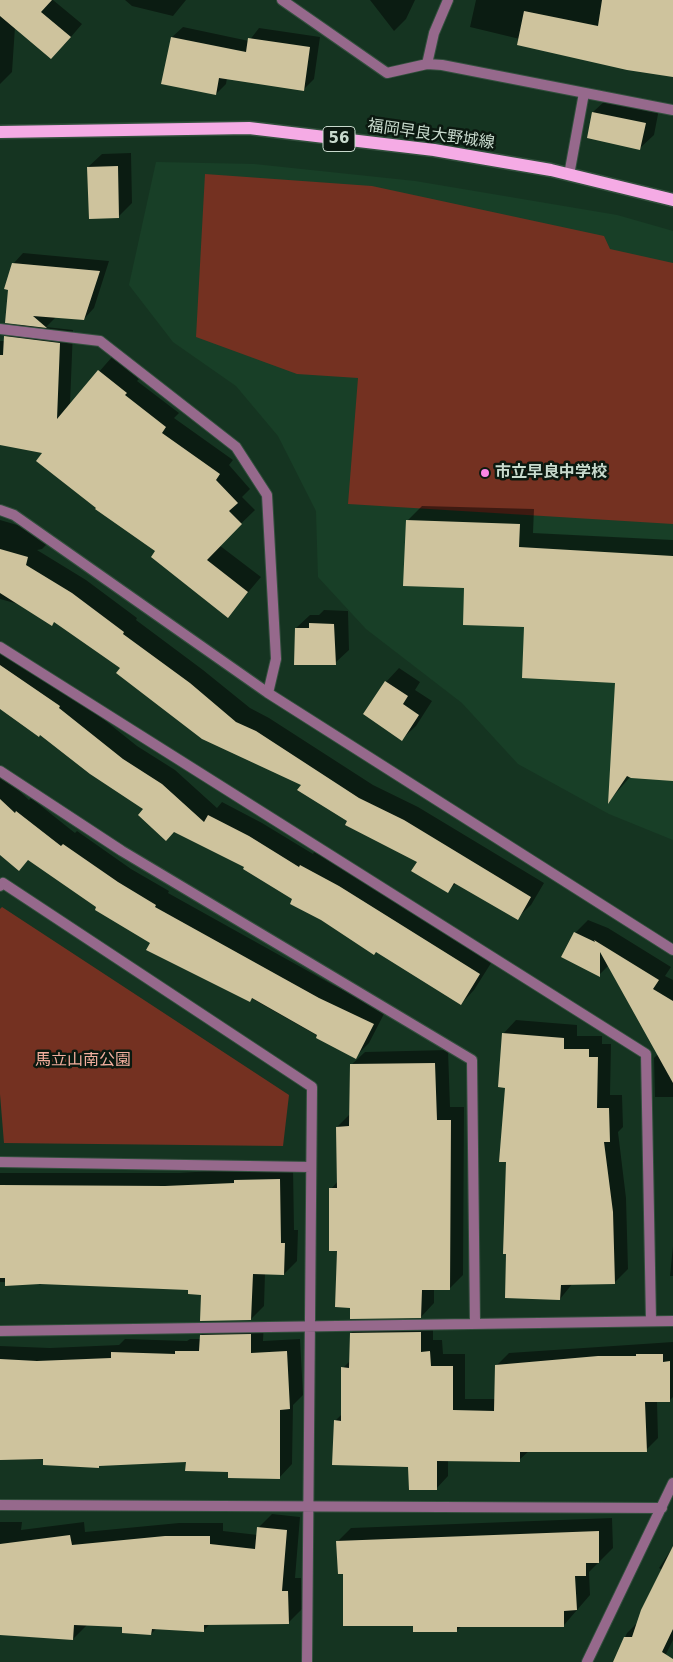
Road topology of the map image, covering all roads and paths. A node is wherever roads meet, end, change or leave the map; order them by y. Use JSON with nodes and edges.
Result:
{"nodes":[{"id":1,"x":282,"y":0,"type":"edge"},
{"id":2,"x":448,"y":0,"type":"edge"},
{"id":3,"x":427,"y":64,"type":"junction"},
{"id":4,"x":584,"y":93,"type":"junction"},
{"id":5,"x":673,"y":110,"type":"edge"},
{"id":6,"x":0,"y":132,"type":"edge"},
{"id":7,"x":569,"y":175,"type":"junction"},
{"id":8,"x":673,"y":200,"type":"edge"},
{"id":9,"x":0,"y":329,"type":"edge"},
{"id":10,"x":0,"y":510,"type":"edge"},
{"id":11,"x":0,"y":646,"type":"edge"},
{"id":12,"x":268,"y":693,"type":"junction"},
{"id":13,"x":0,"y":771,"type":"edge"},
{"id":14,"x":0,"y":886,"type":"edge"},
{"id":15,"x":673,"y":950,"type":"edge"},
{"id":16,"x":0,"y":1162,"type":"edge"},
{"id":17,"x":311,"y":1167,"type":"junction"},
{"id":18,"x":673,"y":1320,"type":"edge"},
{"id":19,"x":651,"y":1321,"type":"junction"},
{"id":20,"x":475,"y":1324,"type":"junction"},
{"id":21,"x":311,"y":1327,"type":"junction"},
{"id":22,"x":0,"y":1331,"type":"edge"},
{"id":23,"x":673,"y":1483,"type":"edge"},
{"id":24,"x":0,"y":1505,"type":"edge"},
{"id":25,"x":309,"y":1507,"type":"junction"},
{"id":26,"x":662,"y":1508,"type":"junction"},
{"id":27,"x":307,"y":1662,"type":"edge"},
{"id":28,"x":588,"y":1662,"type":"edge"}],
"edges":[{"from":1,"to":3,"type":"street"},
{"from":2,"to":3,"type":"street"},
{"from":3,"to":4,"type":"street"},
{"from":4,"to":5,"type":"street"},
{"from":4,"to":7,"type":"street"},
{"from":6,"to":7,"type":"main road","name":"福岡早良大野城線","number":"56"},
{"from":7,"to":8,"type":"main road","name":"福岡早良大野城線","number":"56"},
{"from":9,"to":12,"type":"street"},
{"from":10,"to":12,"type":"street"},
{"from":11,"to":19,"type":"street"},
{"from":12,"to":15,"type":"street"},
{"from":13,"to":20,"type":"street"},
{"from":14,"to":17,"type":"street"},
{"from":16,"to":17,"type":"street"},
{"from":17,"to":21,"type":"street"},
{"from":18,"to":19,"type":"street"},
{"from":19,"to":20,"type":"street"},
{"from":20,"to":21,"type":"street"},
{"from":21,"to":22,"type":"street"},
{"from":21,"to":25,"type":"street"},
{"from":23,"to":26,"type":"street"},
{"from":24,"to":25,"type":"street"},
{"from":25,"to":26,"type":"street"},
{"from":25,"to":27,"type":"street"},
{"from":26,"to":28,"type":"street"}]}
